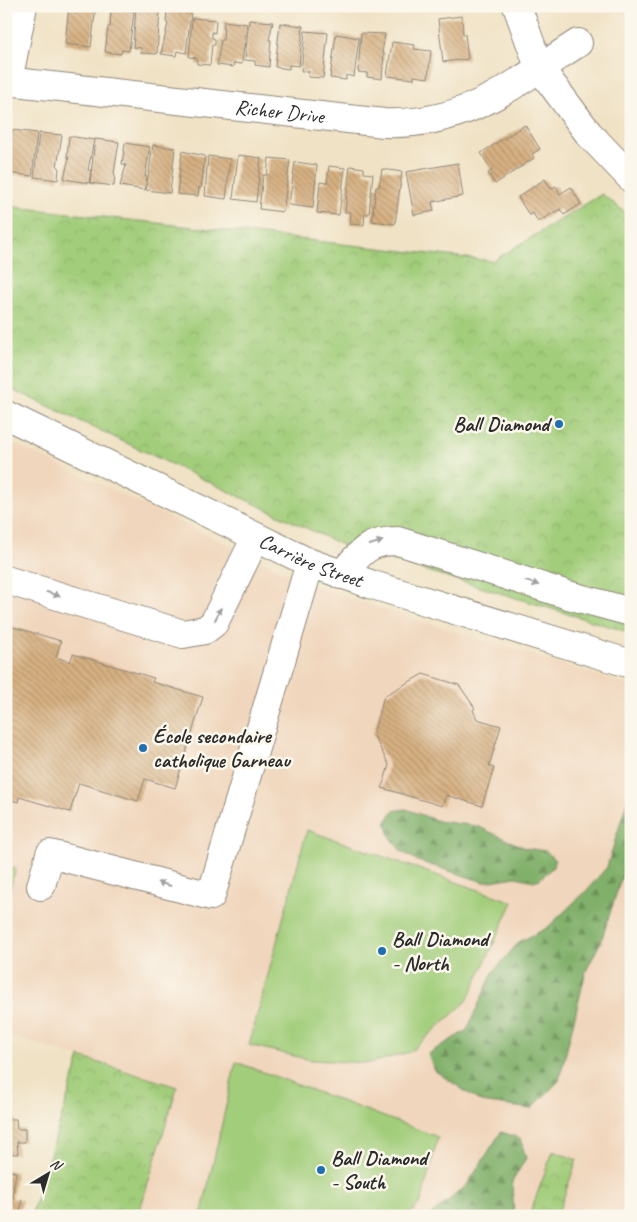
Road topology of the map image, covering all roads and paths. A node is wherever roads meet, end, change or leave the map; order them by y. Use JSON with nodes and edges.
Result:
{"nodes":[{"id":1,"x":23,"y":6,"type":"edge"},
{"id":2,"x":517,"y":6,"type":"edge"},
{"id":3,"x":578,"y":43,"type":"dead end"},
{"id":4,"x":539,"y":67,"type":"junction"},
{"id":5,"x":7,"y":81,"type":"edge"},
{"id":6,"x":631,"y":178,"type":"edge"},
{"id":7,"x":6,"y":416,"type":"edge"},
{"id":8,"x":256,"y":537,"type":"junction"},
{"id":9,"x":310,"y":563,"type":"junction"},
{"id":10,"x":341,"y":575,"type":"junction"},
{"id":11,"x":6,"y":580,"type":"edge"},
{"id":12,"x":631,"y":612,"type":"edge"},
{"id":13,"x":631,"y":664,"type":"edge"},
{"id":14,"x":41,"y":886,"type":"dead end"}],
"edges":[{"from":1,"to":5,"type":"street"},
{"from":2,"to":4,"type":"street"},
{"from":3,"to":4,"type":"street","name":"Richer Drive"},
{"from":4,"to":5,"type":"street","name":"Richer Drive"},
{"from":4,"to":6,"type":"street"},
{"from":7,"to":8,"type":"street","name":"Carrière Street"},
{"from":8,"to":9,"type":"street","name":"Carrière Street"},
{"from":11,"to":8,"type":"street","one_way":true},
{"from":9,"to":10,"type":"street","name":"Carrière Street"},
{"from":9,"to":14,"type":"street","one_way":true},
{"from":10,"to":12,"type":"street","one_way":true},
{"from":10,"to":13,"type":"street","name":"Carrière Street"}]}
